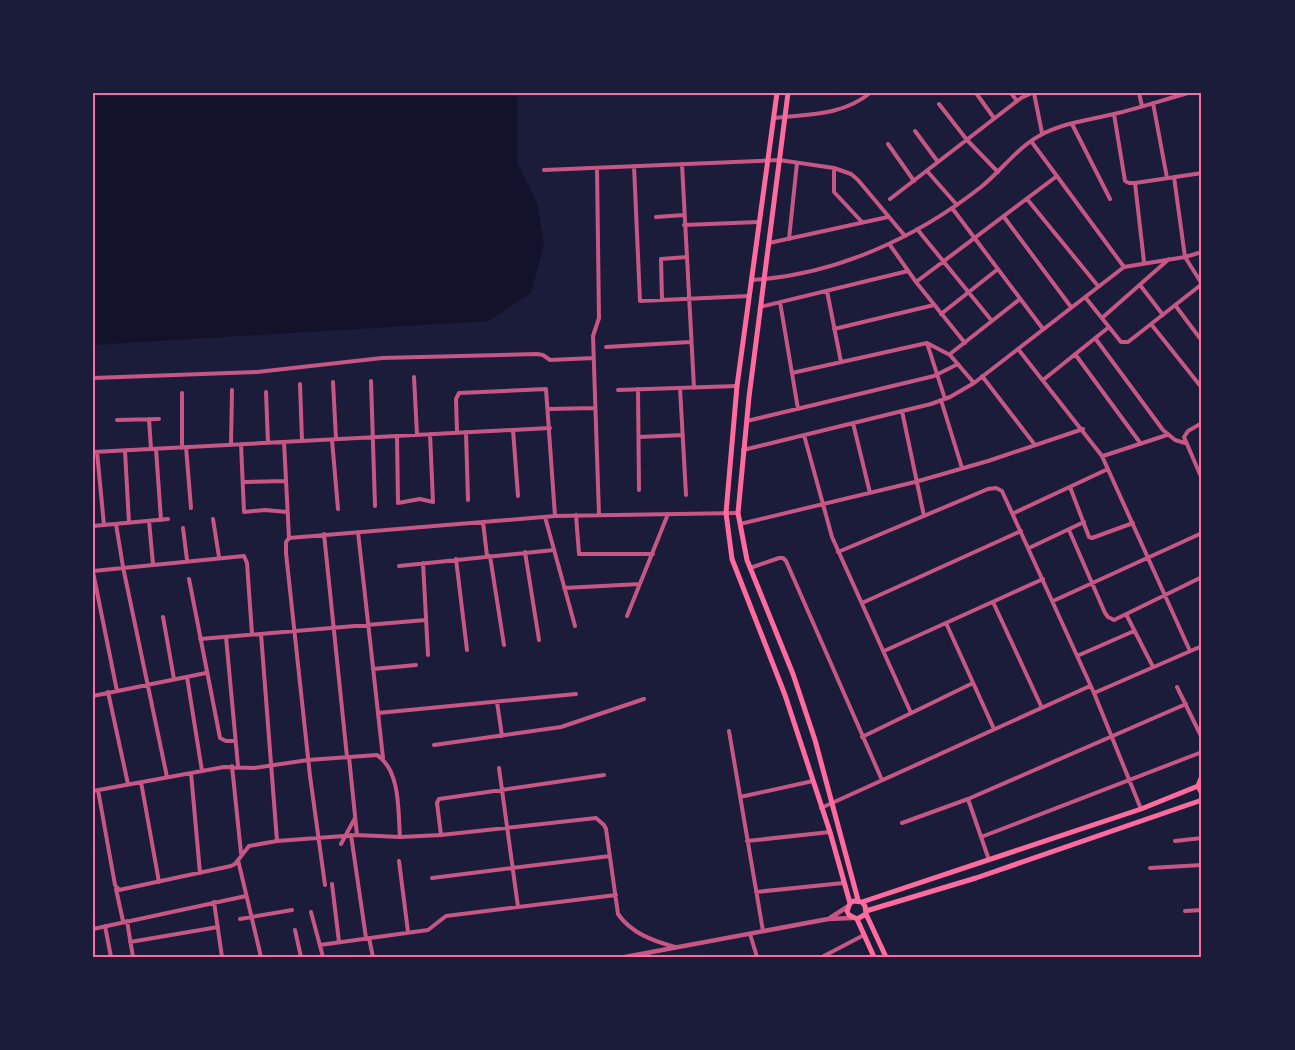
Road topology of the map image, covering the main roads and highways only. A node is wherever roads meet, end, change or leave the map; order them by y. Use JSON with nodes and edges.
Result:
{"nodes":[{"id":1,"x":777,"y":93,"type":"edge"},
{"id":2,"x":788,"y":93,"type":"edge"},
{"id":3,"x":1202,"y":776,"type":"edge"},
{"id":4,"x":1198,"y":786,"type":"junction"},
{"id":5,"x":1202,"y":794,"type":"edge"},
{"id":6,"x":1202,"y":800,"type":"edge"},
{"id":7,"x":860,"y":901,"type":"junction"},
{"id":8,"x":848,"y":905,"type":"junction"},
{"id":9,"x":866,"y":913,"type":"junction"},
{"id":10,"x":854,"y":919,"type":"junction"},
{"id":11,"x":874,"y":957,"type":"edge"},
{"id":12,"x":886,"y":957,"type":"edge"}],
"edges":[{"from":1,"to":8,"type":"main road"},
{"from":2,"to":7,"type":"main road"},
{"from":3,"to":4,"type":"main road"},
{"from":4,"to":5,"type":"main road"},
{"from":4,"to":7,"type":"main road"},
{"from":6,"to":9,"type":"main road"},
{"from":7,"to":8,"type":"main road"},
{"from":7,"to":9,"type":"main road"},
{"from":8,"to":10,"type":"main road"},
{"from":9,"to":10,"type":"main road"},
{"from":9,"to":12,"type":"main road"},
{"from":10,"to":11,"type":"main road"}]}
